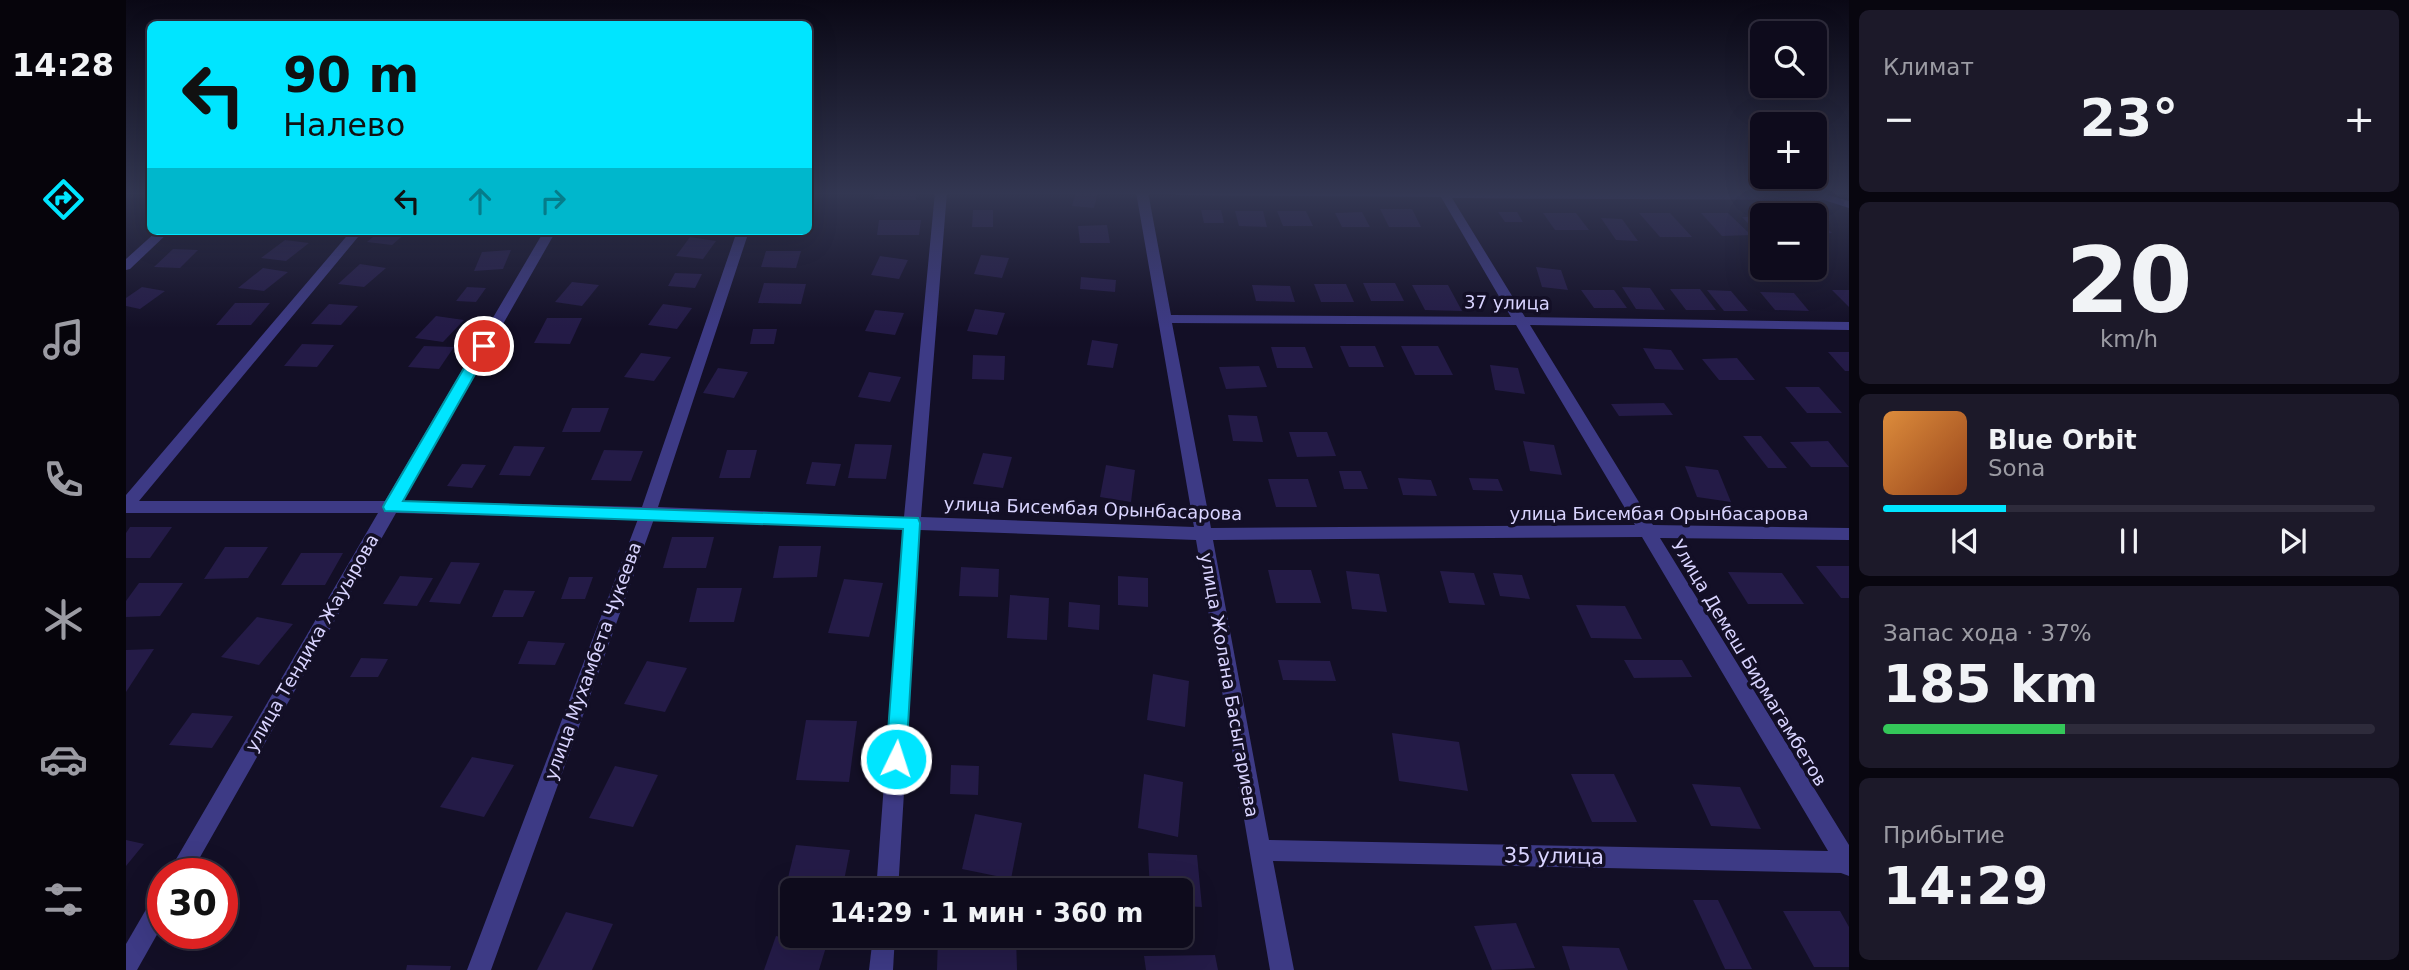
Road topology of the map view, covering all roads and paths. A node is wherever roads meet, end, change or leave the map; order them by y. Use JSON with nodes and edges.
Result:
{"nodes":[{"id":1,"x":157,"y":237,"type":"edge"},
{"id":2,"x":352,"y":237,"type":"edge"},
{"id":3,"x":546,"y":237,"type":"edge"},
{"id":4,"x":741,"y":237,"type":"edge"},
{"id":5,"x":938,"y":237,"type":"edge"},
{"id":6,"x":1150,"y":237,"type":"edge"},
{"id":7,"x":1470,"y":237,"type":"edge"},
{"id":8,"x":126,"y":266,"type":"edge"},
{"id":9,"x":1165,"y":319,"type":"junction"},
{"id":10,"x":1519,"y":321,"type":"junction"},
{"id":11,"x":1849,"y":326,"type":"edge"},
{"id":12,"x":126,"y":507,"type":"edge"},
{"id":13,"x":391,"y":507,"type":"junction"},
{"id":14,"x":648,"y":513,"type":"junction"},
{"id":15,"x":912,"y":523,"type":"junction"},
{"id":16,"x":1646,"y":531,"type":"junction"},
{"id":17,"x":1201,"y":534,"type":"junction"},
{"id":18,"x":1849,"y":534,"type":"edge"},
{"id":19,"x":1259,"y":850,"type":"junction"},
{"id":20,"x":188,"y":858,"type":"edge"},
{"id":21,"x":1848,"y":863,"type":"edge"},
{"id":22,"x":888,"y":878,"type":"edge"},
{"id":23,"x":147,"y":930,"type":"edge"},
{"id":24,"x":883,"y":948,"type":"edge"},
{"id":25,"x":126,"y":966,"type":"edge"},
{"id":26,"x":480,"y":970,"type":"edge"},
{"id":27,"x":881,"y":970,"type":"edge"},
{"id":28,"x":1282,"y":970,"type":"edge"}],
"edges":[{"from":1,"to":8,"type":"street"},
{"from":2,"to":12,"type":"street"},
{"from":3,"to":13,"type":"street","name":"улица Тендика Жауырова"},
{"from":4,"to":14,"type":"street","name":"улица Мухамбета Чукеева"},
{"from":5,"to":15,"type":"street"},
{"from":6,"to":9,"type":"street","name":"улица Жолана Басыгариева"},
{"from":7,"to":10,"type":"street","name":"Улица Демеш Бирмагамбетов"},
{"from":9,"to":10,"type":"street","name":"37 улица"},
{"from":9,"to":17,"type":"street","name":"улица Жолана Басыгариева"},
{"from":10,"to":11,"type":"street","name":"37 улица"},
{"from":10,"to":16,"type":"street","name":"Улица Демеш Бирмагамбетов"},
{"from":12,"to":13,"type":"street","name":"улица Бисембая Орынбасарова"},
{"from":13,"to":14,"type":"street","name":"улица Бисембая Орынбасарова"},
{"from":13,"to":20,"type":"street","name":"улица Тендика Жауырова"},
{"from":14,"to":15,"type":"street","name":"улица Бисембая Орынбасарова"},
{"from":14,"to":26,"type":"street","name":"улица Мухамбета Чукеева"},
{"from":15,"to":17,"type":"street","name":"улица Бисембая Орынбасарова"},
{"from":15,"to":22,"type":"street"},
{"from":16,"to":17,"type":"street","name":"улица Бисембая Орынбасарова"},
{"from":16,"to":18,"type":"street","name":"улица Бисембая Орынбасарова"},
{"from":16,"to":21,"type":"street","name":"Улица Демеш Бирмагамбетов"},
{"from":17,"to":19,"type":"street","name":"улица Жолана Басыгариева"},
{"from":19,"to":21,"type":"street","name":"35 улица"},
{"from":19,"to":28,"type":"street","name":"улица Жолана Басыгариева"},
{"from":23,"to":25,"type":"street"},
{"from":24,"to":27,"type":"street"}]}
